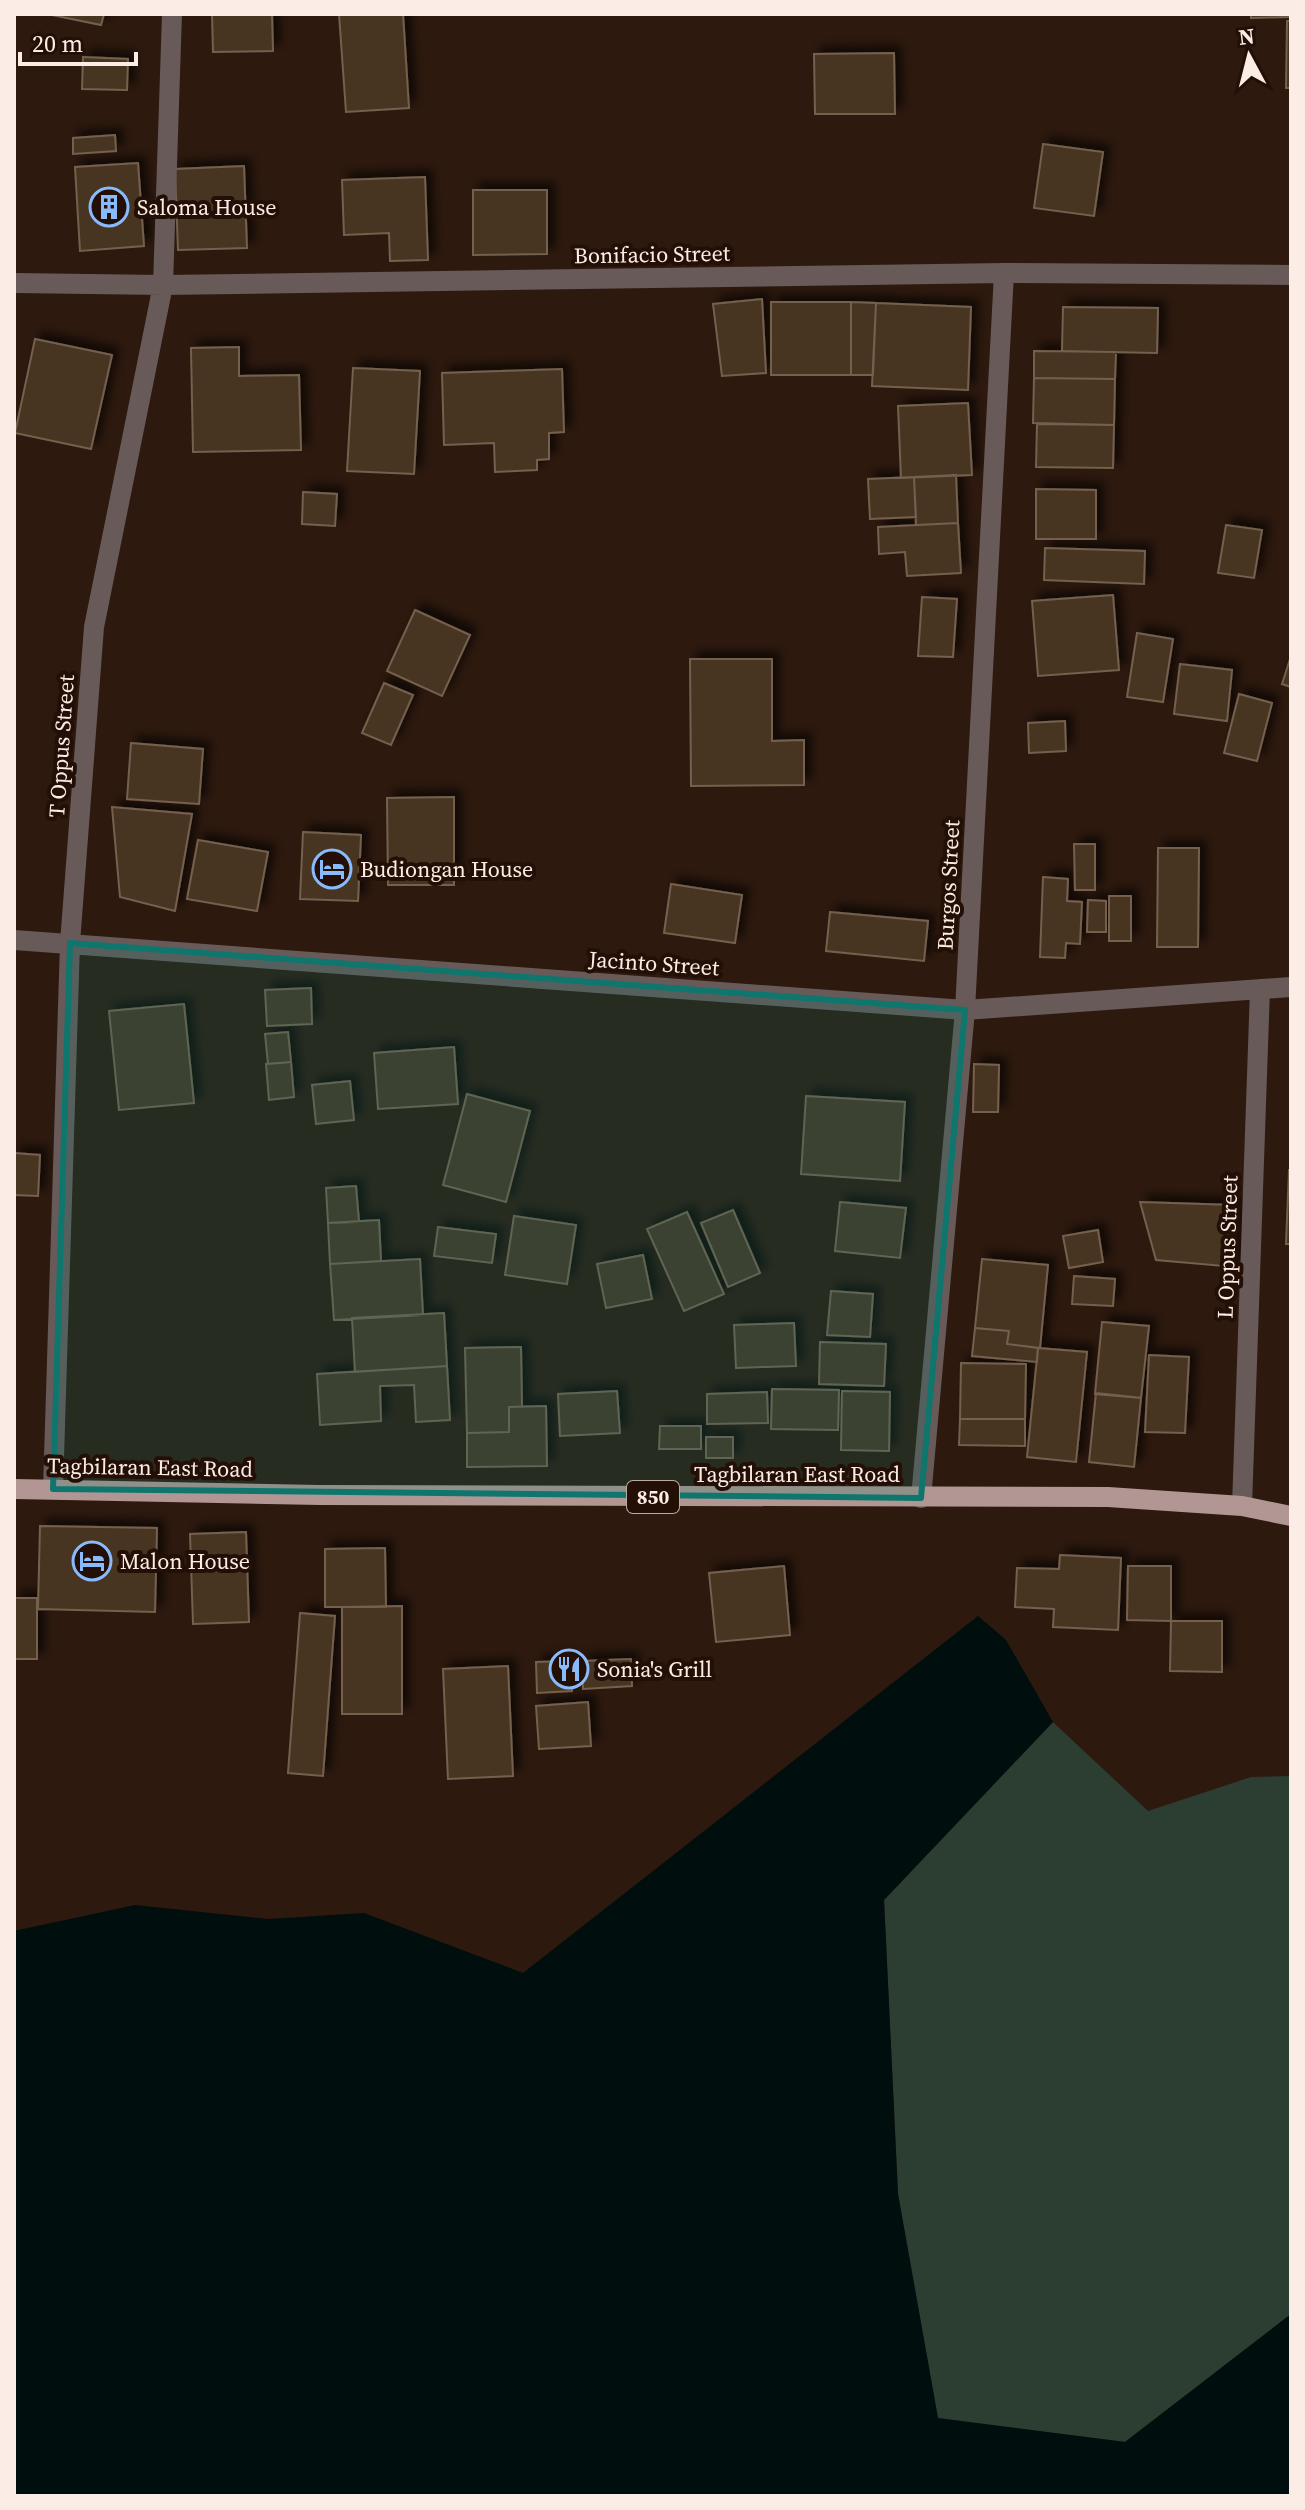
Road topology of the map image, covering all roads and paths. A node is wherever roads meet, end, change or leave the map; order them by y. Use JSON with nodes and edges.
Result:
{"nodes":[{"id":1,"x":172,"y":14,"type":"edge"},
{"id":2,"x":1004,"y":273,"type":"junction"},
{"id":3,"x":1291,"y":275,"type":"edge"},
{"id":4,"x":14,"y":283,"type":"edge"},
{"id":5,"x":163,"y":285,"type":"junction"},
{"id":6,"x":14,"y":940,"type":"edge"},
{"id":7,"x":70,"y":943,"type":"junction"},
{"id":8,"x":1291,"y":987,"type":"edge"},
{"id":9,"x":1260,"y":989,"type":"junction"},
{"id":10,"x":965,"y":1010,"type":"junction"},
{"id":11,"x":14,"y":1489,"type":"edge"},
{"id":12,"x":53,"y":1489,"type":"junction"},
{"id":13,"x":921,"y":1498,"type":"junction"},
{"id":14,"x":1242,"y":1506,"type":"junction"},
{"id":15,"x":1291,"y":1516,"type":"edge"}],
"edges":[{"from":1,"to":5,"type":"street","name":"T Oppus Street"},
{"from":2,"to":3,"type":"street","name":"Bonifacio Street"},
{"from":2,"to":5,"type":"street","name":"Bonifacio Street"},
{"from":2,"to":10,"type":"street","name":"Burgos Street"},
{"from":4,"to":5,"type":"street","name":"Bonifacio Street"},
{"from":5,"to":7,"type":"street","name":"T Oppus Street"},
{"from":6,"to":7,"type":"street","name":"Jacinto Street"},
{"from":7,"to":10,"type":"street","name":"Jacinto Street"},
{"from":7,"to":12,"type":"street","name":"T Oppus Street"},
{"from":8,"to":9,"type":"street","name":"Jacinto Street"},
{"from":9,"to":10,"type":"street","name":"Jacinto Street"},
{"from":9,"to":14,"type":"street","name":"L Oppus Street"},
{"from":10,"to":13,"type":"street","name":"Burgos Street"},
{"from":11,"to":12,"type":"main road","name":"Tagbilaran East Road","number":"850"},
{"from":12,"to":13,"type":"main road","name":"Tagbilaran East Road","number":"850"},
{"from":13,"to":14,"type":"main road","name":"Tagbilaran East Road","number":"850"},
{"from":14,"to":15,"type":"main road","name":"Tagbilaran East Road","number":"850"}]}
